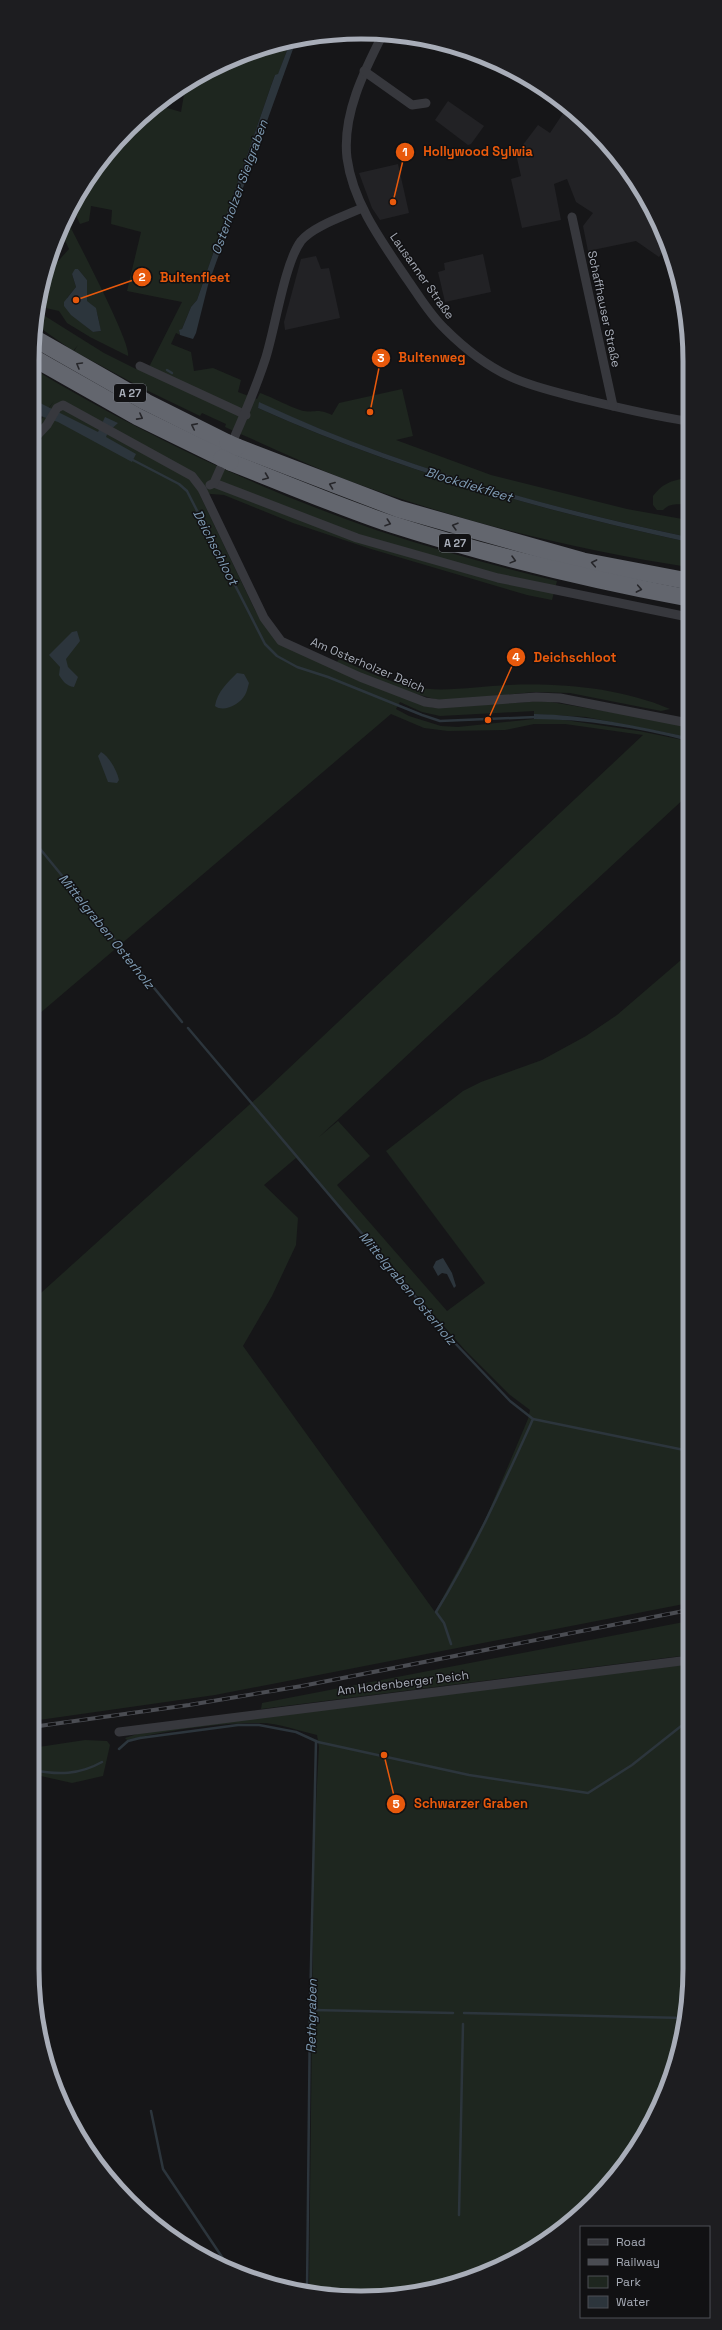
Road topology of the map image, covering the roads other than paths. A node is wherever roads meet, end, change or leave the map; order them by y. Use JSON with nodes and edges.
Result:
{"nodes":[{"id":1,"x":380,"y":40,"type":"edge"},
{"id":2,"x":364,"y":71,"type":"junction"},
{"id":3,"x":426,"y":103,"type":"dead end"},
{"id":4,"x":362,"y":208,"type":"junction"},
{"id":5,"x":572,"y":217,"type":"dead end"},
{"id":6,"x":40,"y":341,"type":"edge"},
{"id":7,"x":39,"y":361,"type":"edge"},
{"id":8,"x":140,"y":366,"type":"dead end"},
{"id":9,"x":613,"y":406,"type":"junction"},
{"id":10,"x":246,"y":415,"type":"junction"},
{"id":11,"x":683,"y":420,"type":"edge"},
{"id":12,"x":39,"y":434,"type":"edge"},
{"id":13,"x":229,"y":453,"type":"junction"},
{"id":14,"x":214,"y":483,"type":"junction"},
{"id":15,"x":202,"y":489,"type":"junction"},
{"id":16,"x":683,"y":580,"type":"edge"},
{"id":17,"x":683,"y":597,"type":"edge"},
{"id":18,"x":683,"y":616,"type":"edge"},
{"id":19,"x":683,"y":722,"type":"edge"},
{"id":20,"x":683,"y":1661,"type":"edge"},
{"id":21,"x":119,"y":1732,"type":"dead end"}],
"edges":[{"from":1,"to":2,"type":"street","name":"Lausanner Straße"},
{"from":2,"to":3,"type":"street"},
{"from":2,"to":4,"type":"street","name":"Lausanner Straße"},
{"from":4,"to":9,"type":"street","name":"Lausanner Straße"},
{"from":4,"to":10,"type":"street"},
{"from":5,"to":9,"type":"street","name":"Schaffhauser Straße"},
{"from":13,"to":6,"type":"highway","number":"A 27","one_way":true},
{"from":7,"to":13,"type":"highway","number":"A 27","one_way":true},
{"from":8,"to":10,"type":"street"},
{"from":9,"to":11,"type":"street","name":"Lausanner Straße"},
{"from":10,"to":14,"type":"street"},
{"from":12,"to":15,"type":"street","name":"Am Osterholzer Deich"},
{"from":16,"to":13,"type":"highway","number":"A 27","one_way":true},
{"from":13,"to":17,"type":"highway","number":"A 27","one_way":true},
{"from":14,"to":15,"type":"street"},
{"from":14,"to":18,"type":"street"},
{"from":15,"to":19,"type":"street","name":"Am Osterholzer Deich"},
{"from":20,"to":21,"type":"street","name":"Am Hodenberger Deich"}]}
